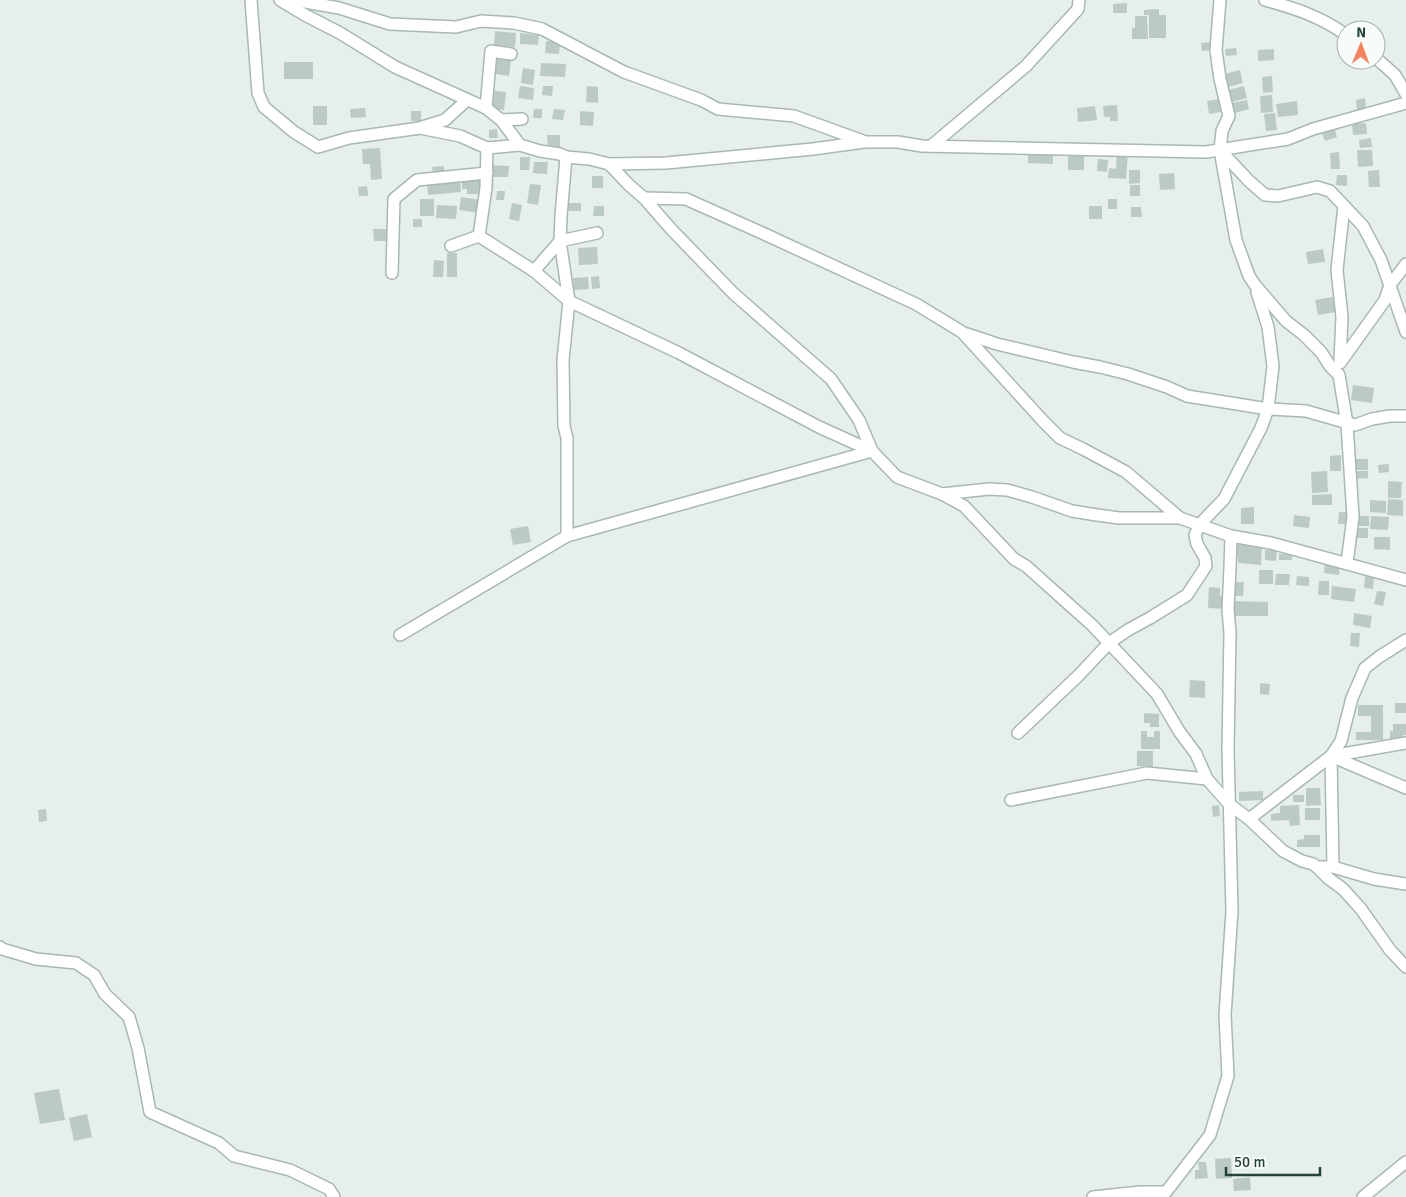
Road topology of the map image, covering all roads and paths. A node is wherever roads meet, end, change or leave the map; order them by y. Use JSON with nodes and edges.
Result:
{"nodes":[{"id":1,"x":251,"y":0,"type":"edge"},
{"id":2,"x":280,"y":0,"type":"edge"},
{"id":3,"x":294,"y":0,"type":"edge"},
{"id":4,"x":1079,"y":0,"type":"edge"},
{"id":5,"x":1220,"y":0,"type":"edge"},
{"id":6,"x":1265,"y":0,"type":"edge"},
{"id":7,"x":1336,"y":27,"type":"edge"},
{"id":8,"x":511,"y":54,"type":"dead end"},
{"id":9,"x":1386,"y":67,"type":"edge"},
{"id":10,"x":1406,"y":94,"type":"edge"},
{"id":11,"x":467,"y":100,"type":"junction"},
{"id":12,"x":1406,"y":103,"type":"edge"},
{"id":13,"x":486,"y":108,"type":"junction"},
{"id":14,"x":522,"y":119,"type":"dead end"},
{"id":15,"x":501,"y":120,"type":"junction"},
{"id":16,"x":420,"y":128,"type":"junction"},
{"id":17,"x":864,"y":142,"type":"junction"},
{"id":18,"x":520,"y":145,"type":"junction"},
{"id":19,"x":930,"y":146,"type":"junction"},
{"id":20,"x":487,"y":148,"type":"junction"},
{"id":21,"x":1220,"y":150,"type":"junction"},
{"id":22,"x":566,"y":157,"type":"junction"},
{"id":23,"x":609,"y":164,"type":"junction"},
{"id":24,"x":487,"y":173,"type":"junction"},
{"id":25,"x":644,"y":198,"type":"junction"},
{"id":26,"x":1344,"y":206,"type":"junction"},
{"id":27,"x":597,"y":233,"type":"dead end"},
{"id":28,"x":479,"y":236,"type":"junction"},
{"id":29,"x":560,"y":241,"type":"junction"},
{"id":30,"x":451,"y":246,"type":"dead end"},
{"id":31,"x":1406,"y":264,"type":"edge"},
{"id":32,"x":534,"y":271,"type":"junction"},
{"id":33,"x":392,"y":272,"type":"dead end"},
{"id":34,"x":1390,"y":284,"type":"junction"},
{"id":35,"x":1255,"y":286,"type":"junction"},
{"id":36,"x":569,"y":302,"type":"junction"},
{"id":37,"x":962,"y":332,"type":"junction"},
{"id":38,"x":1406,"y":332,"type":"edge"},
{"id":39,"x":1338,"y":366,"type":"junction"},
{"id":40,"x":1268,"y":409,"type":"junction"},
{"id":41,"x":1406,"y":416,"type":"edge"},
{"id":42,"x":1347,"y":424,"type":"junction"},
{"id":43,"x":872,"y":451,"type":"junction"},
{"id":44,"x":942,"y":494,"type":"junction"},
{"id":45,"x":1180,"y":518,"type":"junction"},
{"id":46,"x":1200,"y":524,"type":"junction"},
{"id":47,"x":568,"y":536,"type":"junction"},
{"id":48,"x":1231,"y":536,"type":"junction"},
{"id":49,"x":1347,"y":563,"type":"junction"},
{"id":50,"x":1406,"y":580,"type":"edge"},
{"id":51,"x":400,"y":635,"type":"dead end"},
{"id":52,"x":1406,"y":640,"type":"edge"},
{"id":53,"x":1109,"y":643,"type":"junction"},
{"id":54,"x":1018,"y":733,"type":"dead end"},
{"id":55,"x":1406,"y":743,"type":"edge"},
{"id":56,"x":1331,"y":756,"type":"junction"},
{"id":57,"x":1206,"y":779,"type":"junction"},
{"id":58,"x":1406,"y":788,"type":"edge"},
{"id":59,"x":1011,"y":800,"type":"dead end"},
{"id":60,"x":1229,"y":804,"type":"junction"},
{"id":61,"x":1249,"y":819,"type":"junction"},
{"id":62,"x":1317,"y":867,"type":"junction"},
{"id":63,"x":1333,"y":867,"type":"junction"},
{"id":64,"x":1406,"y":884,"type":"edge"},
{"id":65,"x":0,"y":947,"type":"edge"},
{"id":66,"x":1406,"y":967,"type":"edge"},
{"id":67,"x":1406,"y":1162,"type":"edge"},
{"id":68,"x":1141,"y":1194,"type":"edge"},
{"id":69,"x":334,"y":1197,"type":"edge"},
{"id":70,"x":1093,"y":1197,"type":"edge"},
{"id":71,"x":1362,"y":1197,"type":"edge"}],
"edges":[{"from":1,"to":16,"type":"street"},
{"from":2,"to":11,"type":"street"},
{"from":3,"to":17,"type":"street"},
{"from":4,"to":19,"type":"street"},
{"from":5,"to":21,"type":"street"},
{"from":6,"to":7,"type":"street"},
{"from":8,"to":13,"type":"street"},
{"from":9,"to":10,"type":"street"},
{"from":11,"to":13,"type":"street"},
{"from":11,"to":16,"type":"street"},
{"from":12,"to":21,"type":"street"},
{"from":13,"to":15,"type":"street"},
{"from":14,"to":15,"type":"street"},
{"from":15,"to":18,"type":"street"},
{"from":16,"to":20,"type":"street"},
{"from":17,"to":19,"type":"street"},
{"from":17,"to":23,"type":"street"},
{"from":18,"to":20,"type":"street"},
{"from":18,"to":22,"type":"street"},
{"from":19,"to":21,"type":"street"},
{"from":20,"to":24,"type":"street"},
{"from":21,"to":26,"type":"street"},
{"from":21,"to":35,"type":"street"},
{"from":22,"to":23,"type":"street"},
{"from":22,"to":29,"type":"street"},
{"from":23,"to":25,"type":"street"},
{"from":24,"to":28,"type":"street"},
{"from":24,"to":33,"type":"street"},
{"from":25,"to":37,"type":"street"},
{"from":25,"to":43,"type":"street"},
{"from":26,"to":34,"type":"street"},
{"from":26,"to":39,"type":"street"},
{"from":27,"to":29,"type":"street"},
{"from":28,"to":30,"type":"street"},
{"from":28,"to":32,"type":"street"},
{"from":29,"to":32,"type":"street"},
{"from":29,"to":36,"type":"street"},
{"from":31,"to":34,"type":"street"},
{"from":32,"to":36,"type":"street"},
{"from":34,"to":38,"type":"street"},
{"from":34,"to":39,"type":"street"},
{"from":35,"to":39,"type":"street"},
{"from":35,"to":40,"type":"street"},
{"from":36,"to":43,"type":"street"},
{"from":36,"to":47,"type":"street"},
{"from":37,"to":40,"type":"street"},
{"from":37,"to":45,"type":"street"},
{"from":39,"to":42,"type":"street"},
{"from":40,"to":42,"type":"street"},
{"from":40,"to":46,"type":"street"},
{"from":41,"to":42,"type":"street"},
{"from":42,"to":49,"type":"street"},
{"from":43,"to":44,"type":"street"},
{"from":43,"to":47,"type":"street"},
{"from":44,"to":45,"type":"street"},
{"from":44,"to":53,"type":"street"},
{"from":45,"to":46,"type":"street"},
{"from":46,"to":48,"type":"street"},
{"from":46,"to":53,"type":"street"},
{"from":47,"to":51,"type":"street"},
{"from":48,"to":49,"type":"street"},
{"from":48,"to":60,"type":"street"},
{"from":49,"to":50,"type":"street"},
{"from":52,"to":56,"type":"street"},
{"from":53,"to":54,"type":"street"},
{"from":53,"to":57,"type":"street"},
{"from":55,"to":56,"type":"street"},
{"from":56,"to":58,"type":"street"},
{"from":56,"to":61,"type":"street"},
{"from":56,"to":63,"type":"street"},
{"from":57,"to":59,"type":"street"},
{"from":57,"to":60,"type":"street"},
{"from":60,"to":61,"type":"street"},
{"from":60,"to":68,"type":"street"},
{"from":61,"to":62,"type":"street"},
{"from":62,"to":63,"type":"street"},
{"from":62,"to":66,"type":"street"},
{"from":63,"to":64,"type":"street"},
{"from":65,"to":69,"type":"street"},
{"from":67,"to":71,"type":"street"},
{"from":68,"to":70,"type":"street"}]}
